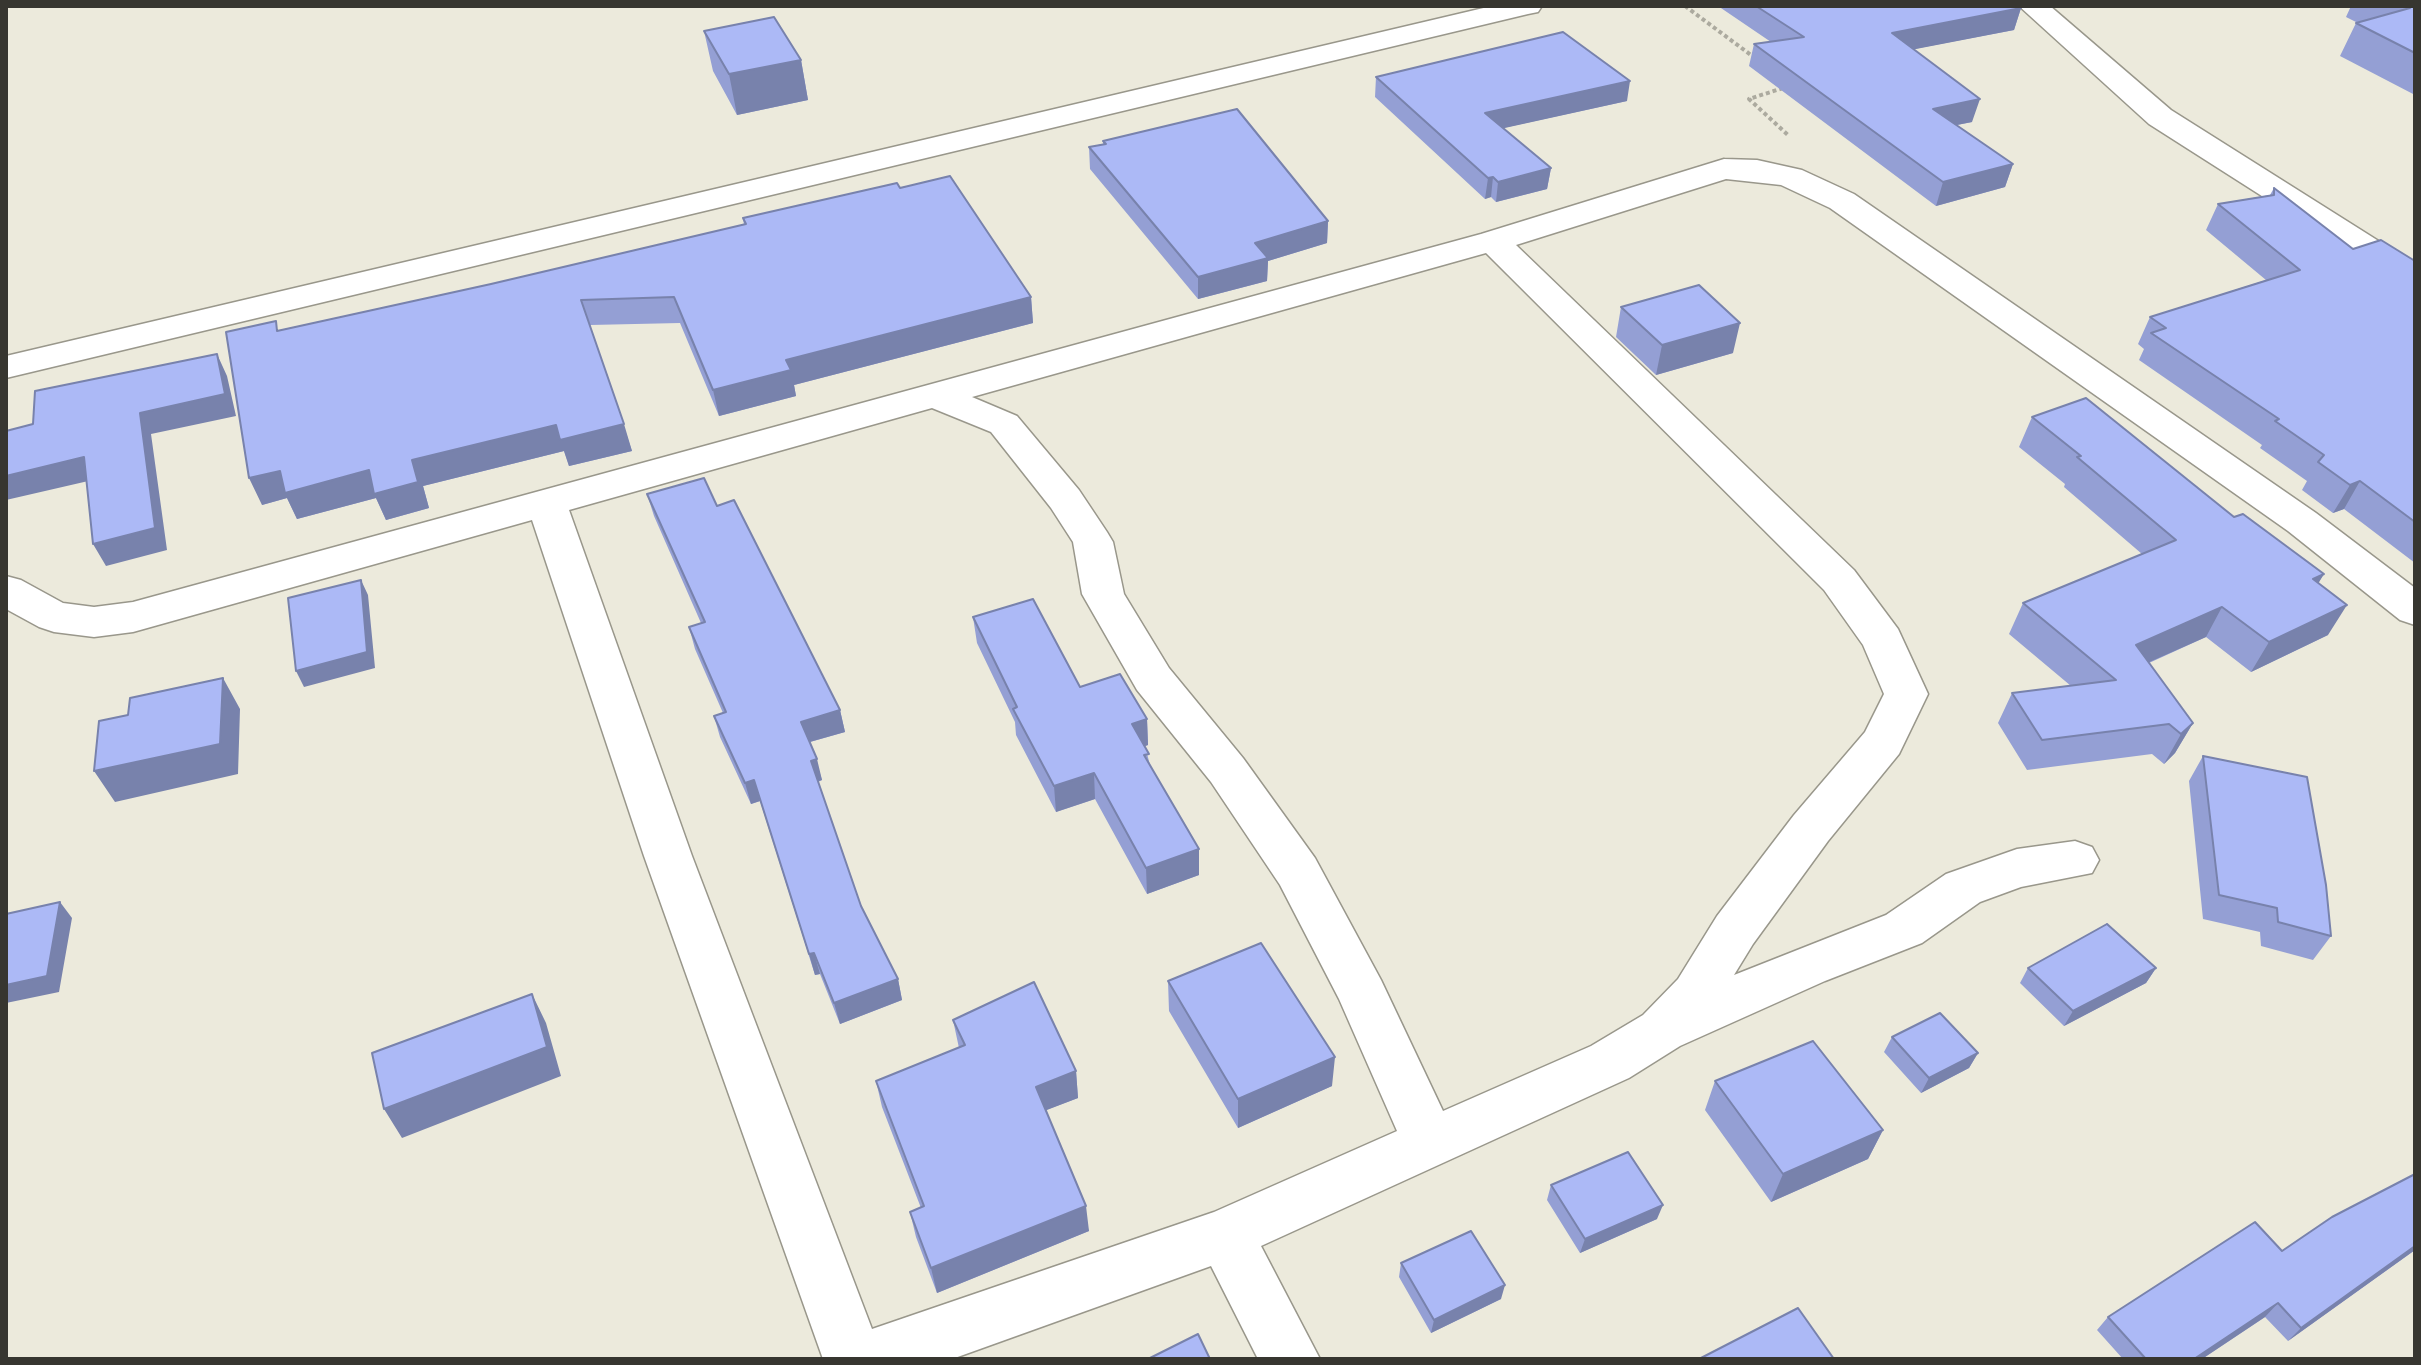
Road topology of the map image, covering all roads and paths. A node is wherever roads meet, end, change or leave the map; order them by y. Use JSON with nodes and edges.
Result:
{"nodes":[{"id":1,"x":1528,"y":6,"type":"edge"},
{"id":2,"x":1685,"y":6,"type":"edge"},
{"id":3,"x":2033,"y":6,"type":"edge"},
{"id":4,"x":1756,"y":59,"type":"edge"},
{"id":5,"x":1779,"y":77,"type":"edge"},
{"id":6,"x":1791,"y":177,"type":"junction"},
{"id":7,"x":1493,"y":241,"type":"junction"},
{"id":8,"x":2415,"y":279,"type":"edge"},
{"id":9,"x":6,"y":367,"type":"edge"},
{"id":10,"x":933,"y":395,"type":"junction"},
{"id":11,"x":546,"y":502,"type":"junction"},
{"id":12,"x":6,"y":590,"type":"edge"},
{"id":13,"x":2415,"y":610,"type":"edge"},
{"id":14,"x":2075,"y":860,"type":"dead end"},
{"id":15,"x":1661,"y":1031,"type":"junction"},
{"id":16,"x":1430,"y":1143,"type":"junction"},
{"id":17,"x":1225,"y":1235,"type":"junction"},
{"id":18,"x":853,"y":1359,"type":"edge"},
{"id":19,"x":870,"y":1359,"type":"edge"},
{"id":20,"x":1290,"y":1359,"type":"edge"}],
"edges":[{"from":1,"to":9,"type":"street"},
{"from":2,"to":4,"type":"path"},
{"from":3,"to":8,"type":"street"},
{"from":5,"to":6,"type":"path"},
{"from":6,"to":7,"type":"street"},
{"from":6,"to":13,"type":"street"},
{"from":7,"to":10,"type":"street"},
{"from":7,"to":15,"type":"street"},
{"from":10,"to":11,"type":"street"},
{"from":10,"to":16,"type":"street"},
{"from":11,"to":12,"type":"street"},
{"from":11,"to":18,"type":"street"},
{"from":14,"to":15,"type":"street"},
{"from":15,"to":16,"type":"street"},
{"from":16,"to":17,"type":"street"},
{"from":17,"to":19,"type":"street"},
{"from":17,"to":20,"type":"street"}]}
